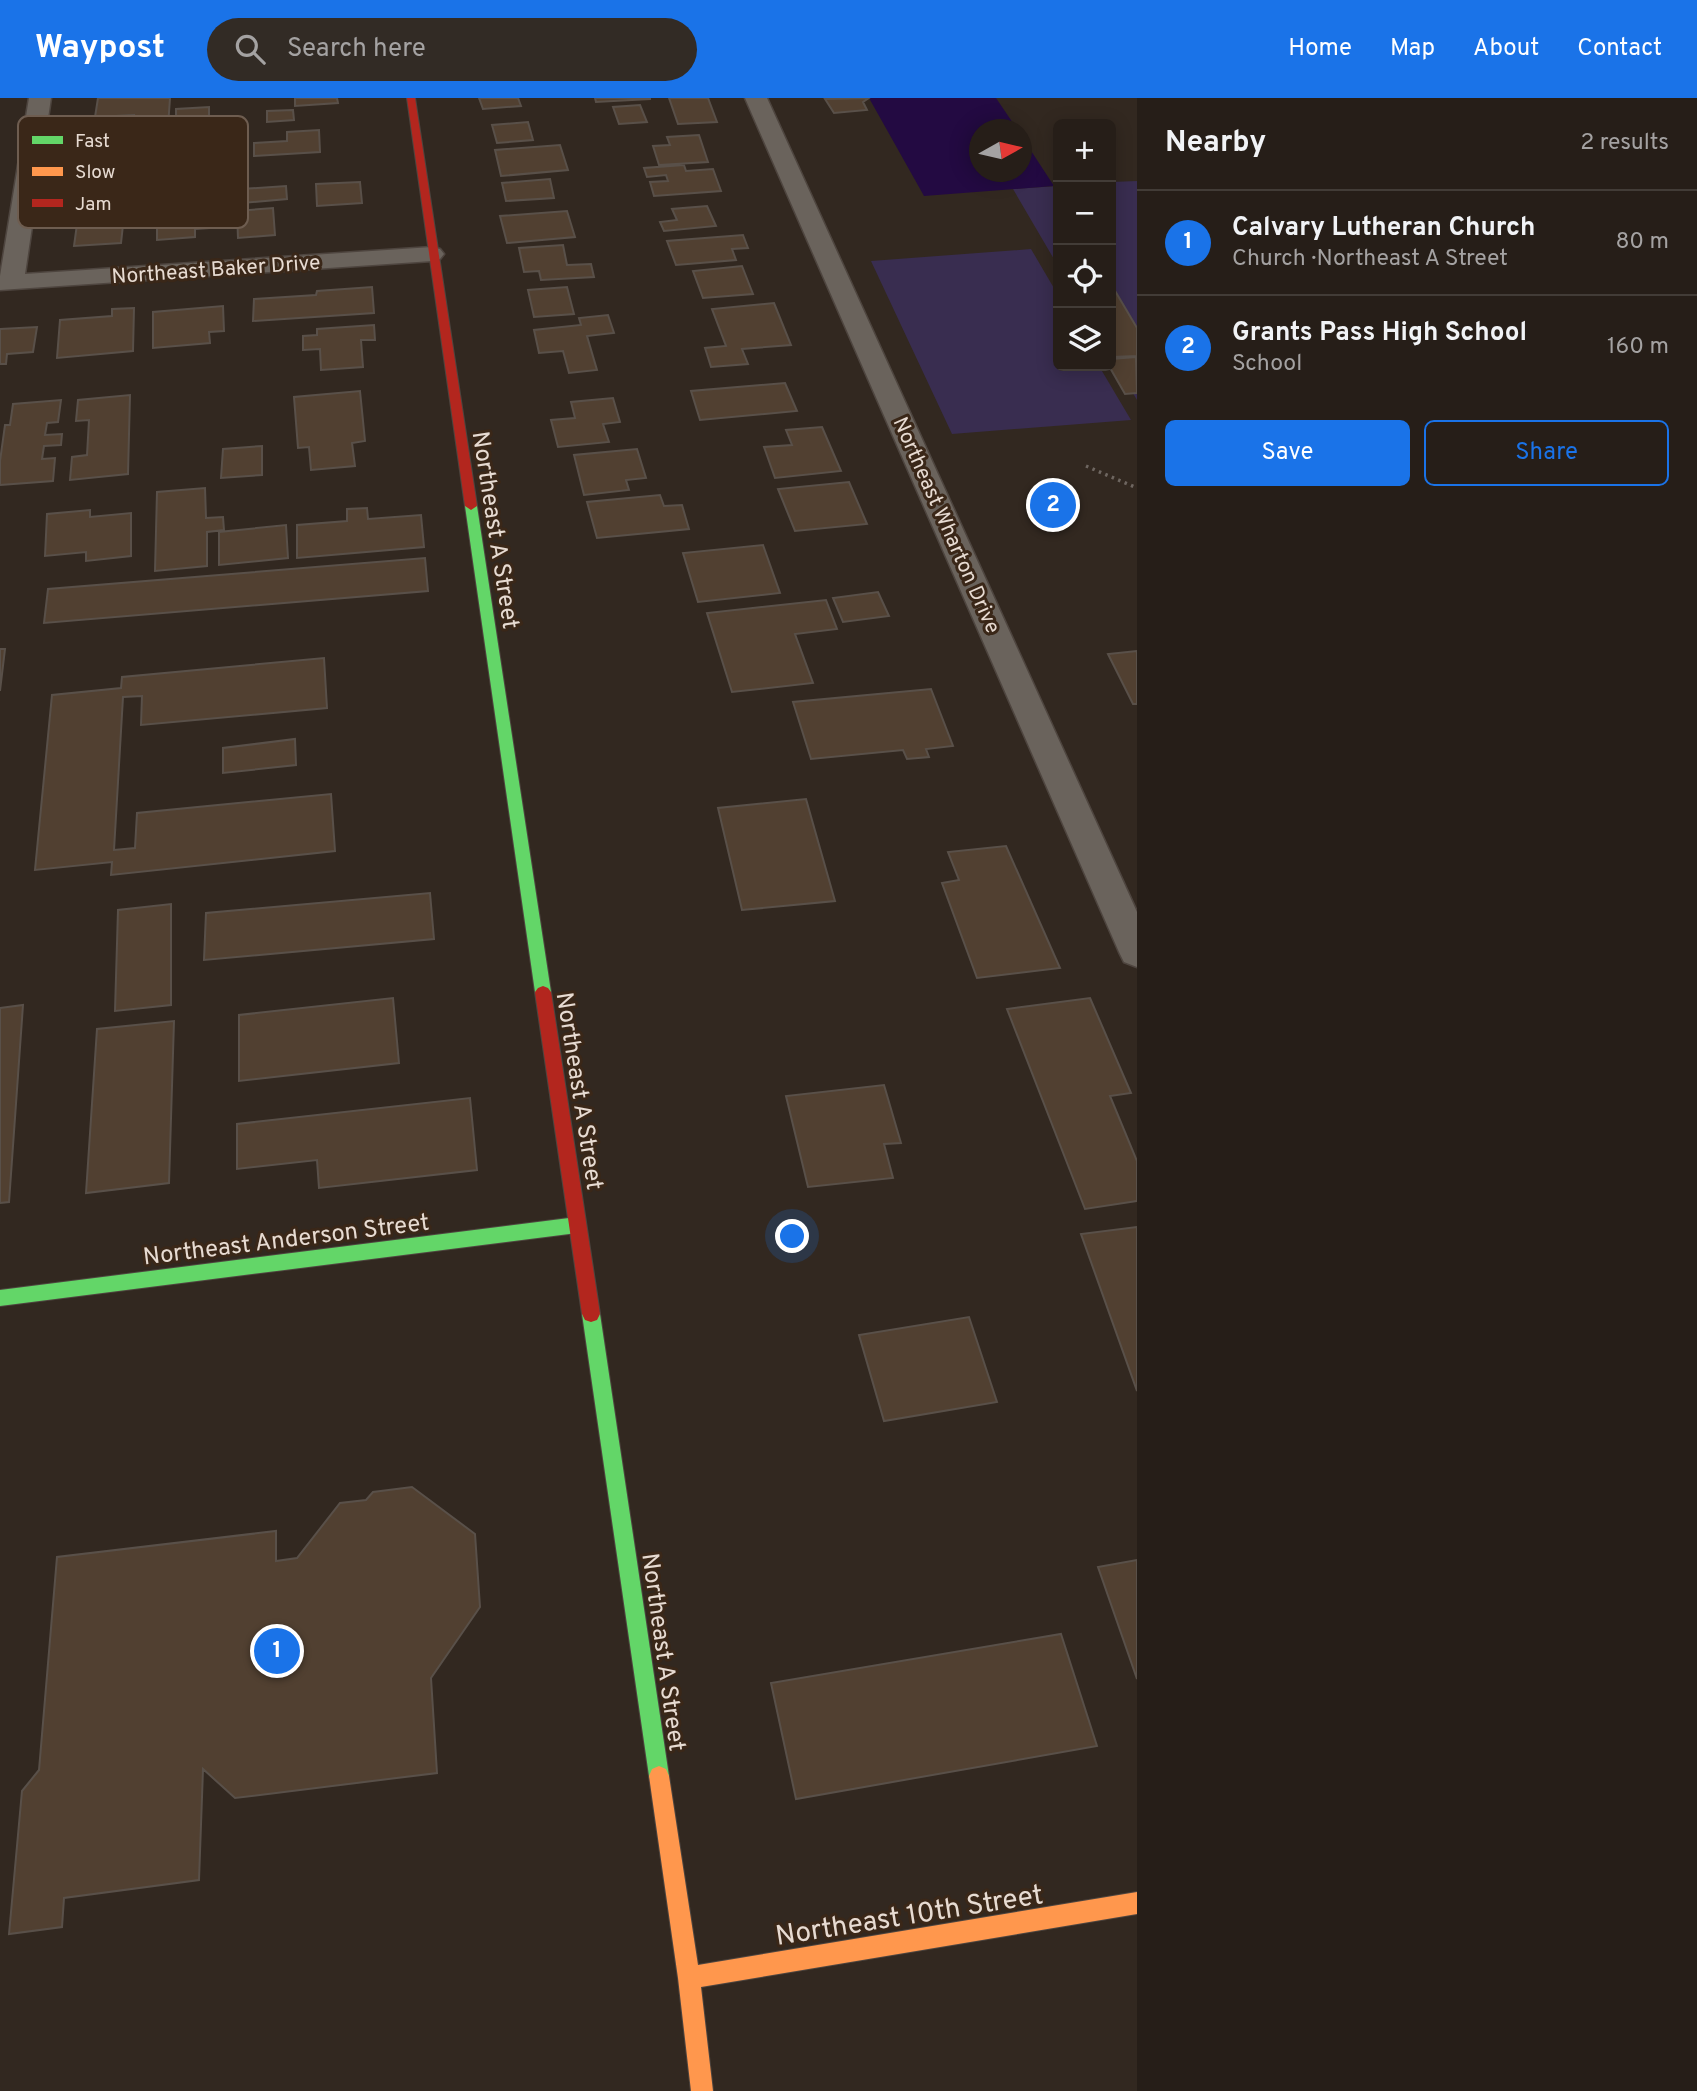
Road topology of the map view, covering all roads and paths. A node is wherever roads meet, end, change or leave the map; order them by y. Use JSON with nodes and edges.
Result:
{"nodes":[{"id":1,"x":40,"y":98,"type":"edge"},
{"id":2,"x":411,"y":98,"type":"edge"},
{"id":3,"x":756,"y":98,"type":"edge"},
{"id":4,"x":37,"y":116,"type":"edge"},
{"id":5,"x":18,"y":218,"type":"edge"},
{"id":6,"x":432,"y":254,"type":"junction"},
{"id":7,"x":6,"y":283,"type":"edge"},
{"id":8,"x":1086,"y":466,"type":"dead end"},
{"id":9,"x":1137,"y":488,"type":"edge"},
{"id":10,"x":1137,"y":952,"type":"edge"},
{"id":11,"x":577,"y":1225,"type":"junction"},
{"id":12,"x":0,"y":1298,"type":"edge"},
{"id":13,"x":1137,"y":1903,"type":"edge"},
{"id":14,"x":689,"y":1978,"type":"junction"},
{"id":15,"x":702,"y":2091,"type":"edge"}],
"edges":[{"from":1,"to":4,"type":"street"},
{"from":2,"to":6,"type":"street","name":"Northeast A Street"},
{"from":3,"to":10,"type":"street","name":"Northeast Wharton Drive"},
{"from":5,"to":7,"type":"street"},
{"from":6,"to":7,"type":"street","name":"Northeast Baker Drive"},
{"from":6,"to":11,"type":"street","name":"Northeast A Street"},
{"from":8,"to":9,"type":"path"},
{"from":11,"to":12,"type":"street","name":"Northeast Anderson Street"},
{"from":11,"to":14,"type":"street","name":"Northeast A Street"},
{"from":13,"to":14,"type":"street","name":"Northeast 10th Street"},
{"from":14,"to":15,"type":"street","name":"Northeast A Street"}]}
